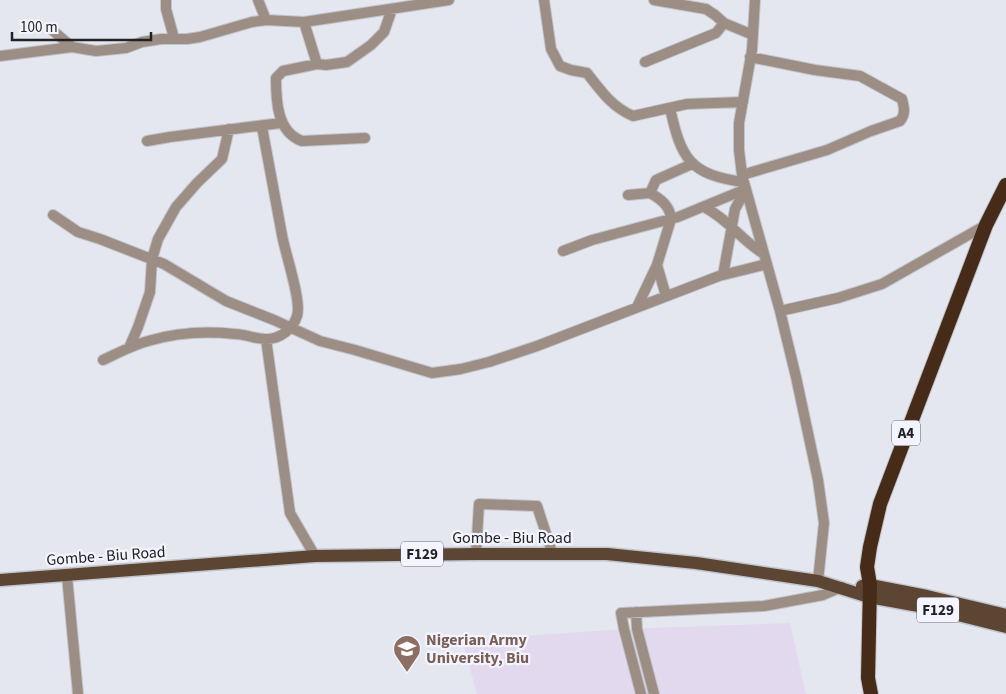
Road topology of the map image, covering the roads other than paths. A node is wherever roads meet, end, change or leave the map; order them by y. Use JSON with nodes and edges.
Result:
{"nodes":[{"id":1,"x":166,"y":0,"type":"edge"},
{"id":2,"x":258,"y":0,"type":"edge"},
{"id":3,"x":449,"y":0,"type":"edge"},
{"id":4,"x":544,"y":0,"type":"edge"},
{"id":5,"x":654,"y":0,"type":"edge"},
{"id":6,"x":755,"y":0,"type":"edge"},
{"id":7,"x":390,"y":6,"type":"edge"},
{"id":8,"x":266,"y":20,"type":"junction"},
{"id":9,"x":304,"y":22,"type":"junction"},
{"id":10,"x":724,"y":23,"type":"junction"},
{"id":11,"x":50,"y":29,"type":"dead end"},
{"id":12,"x":753,"y":35,"type":"junction"},
{"id":13,"x":174,"y":38,"type":"junction"},
{"id":14,"x":72,"y":47,"type":"junction"},
{"id":15,"x":0,"y":56,"type":"edge"},
{"id":16,"x":750,"y":57,"type":"junction"},
{"id":17,"x":645,"y":62,"type":"dead end"},
{"id":18,"x":317,"y":64,"type":"junction"},
{"id":19,"x":743,"y":102,"type":"junction"},
{"id":20,"x":670,"y":108,"type":"junction"},
{"id":21,"x":281,"y":124,"type":"junction"},
{"id":22,"x":262,"y":127,"type":"junction"},
{"id":23,"x":229,"y":129,"type":"junction"},
{"id":24,"x":365,"y":138,"type":"dead end"},
{"id":25,"x":147,"y":141,"type":"dead end"},
{"id":26,"x":692,"y":164,"type":"junction"},
{"id":27,"x":744,"y":182,"type":"junction"},
{"id":28,"x":1006,"y":185,"type":"edge"},
{"id":29,"x":650,"y":193,"type":"junction"},
{"id":30,"x":628,"y":195,"type":"dead end"},
{"id":31,"x":704,"y":207,"type":"junction"},
{"id":32,"x":53,"y":216,"type":"dead end"},
{"id":33,"x":671,"y":219,"type":"junction"},
{"id":34,"x":986,"y":225,"type":"junction"},
{"id":35,"x":732,"y":227,"type":"junction"},
{"id":36,"x":563,"y":251,"type":"dead end"},
{"id":37,"x":152,"y":259,"type":"junction"},
{"id":38,"x":766,"y":259,"type":"junction"},
{"id":39,"x":657,"y":265,"type":"junction"},
{"id":40,"x":723,"y":275,"type":"junction"},
{"id":41,"x":666,"y":296,"type":"junction"},
{"id":42,"x":637,"y":307,"type":"junction"},
{"id":43,"x":780,"y":312,"type":"junction"},
{"id":44,"x":290,"y":327,"type":"junction"},
{"id":45,"x":266,"y":339,"type":"junction"},
{"id":46,"x":129,"y":348,"type":"junction"},
{"id":47,"x":103,"y":360,"type":"dead end"},
{"id":48,"x":476,"y":554,"type":"junction"},
{"id":49,"x":553,"y":555,"type":"junction"},
{"id":50,"x":315,"y":556,"type":"junction"},
{"id":51,"x":67,"y":576,"type":"junction"},
{"id":52,"x":0,"y":580,"type":"edge"},
{"id":53,"x":818,"y":581,"type":"junction"},
{"id":54,"x":842,"y":587,"type":"junction"},
{"id":55,"x":869,"y":591,"type":"junction"},
{"id":56,"x":636,"y":612,"type":"junction"},
{"id":57,"x":1006,"y":615,"type":"edge"},
{"id":58,"x":1006,"y":627,"type":"edge"},
{"id":59,"x":78,"y":694,"type":"edge"},
{"id":60,"x":641,"y":694,"type":"edge"},
{"id":61,"x":654,"y":694,"type":"edge"},
{"id":62,"x":871,"y":694,"type":"edge"}],
"edges":[{"from":1,"to":13,"type":"street"},
{"from":2,"to":8,"type":"street"},
{"from":3,"to":7,"type":"street"},
{"from":4,"to":20,"type":"street"},
{"from":5,"to":10,"type":"street"},
{"from":6,"to":12,"type":"street"},
{"from":7,"to":9,"type":"street"},
{"from":7,"to":18,"type":"street"},
{"from":8,"to":9,"type":"street"},
{"from":8,"to":13,"type":"street"},
{"from":9,"to":18,"type":"street"},
{"from":10,"to":12,"type":"street"},
{"from":10,"to":17,"type":"street"},
{"from":11,"to":14,"type":"street"},
{"from":12,"to":16,"type":"street"},
{"from":13,"to":14,"type":"street"},
{"from":14,"to":15,"type":"street"},
{"from":16,"to":19,"type":"street"},
{"from":16,"to":27,"type":"street"},
{"from":18,"to":21,"type":"street"},
{"from":19,"to":20,"type":"street"},
{"from":19,"to":27,"type":"street"},
{"from":20,"to":26,"type":"street"},
{"from":21,"to":22,"type":"street"},
{"from":21,"to":24,"type":"street"},
{"from":22,"to":23,"type":"street"},
{"from":22,"to":44,"type":"street"},
{"from":23,"to":25,"type":"street"},
{"from":23,"to":37,"type":"street"},
{"from":26,"to":27,"type":"street"},
{"from":26,"to":29,"type":"street"},
{"from":27,"to":31,"type":"street"},
{"from":27,"to":35,"type":"street"},
{"from":27,"to":38,"type":"street"},
{"from":28,"to":34,"type":"highway","number":"A4"},
{"from":29,"to":30,"type":"street"},
{"from":29,"to":33,"type":"street"},
{"from":31,"to":33,"type":"street"},
{"from":31,"to":35,"type":"street"},
{"from":32,"to":37,"type":"street"},
{"from":33,"to":36,"type":"street"},
{"from":33,"to":39,"type":"street"},
{"from":34,"to":43,"type":"street"},
{"from":34,"to":55,"type":"highway","number":"A4"},
{"from":35,"to":38,"type":"street"},
{"from":35,"to":40,"type":"street"},
{"from":37,"to":44,"type":"street"},
{"from":37,"to":46,"type":"street"},
{"from":38,"to":40,"type":"street"},
{"from":38,"to":43,"type":"street"},
{"from":39,"to":41,"type":"street"},
{"from":39,"to":42,"type":"street"},
{"from":40,"to":41,"type":"street"},
{"from":41,"to":42,"type":"street"},
{"from":42,"to":44,"type":"street"},
{"from":43,"to":53,"type":"street"},
{"from":44,"to":45,"type":"street"},
{"from":45,"to":46,"type":"street"},
{"from":45,"to":50,"type":"street"},
{"from":46,"to":47,"type":"street"},
{"from":48,"to":49,"type":"main road","name":"Gombe - Biu Road","number":"F129"},
{"from":48,"to":49,"type":"street"},
{"from":48,"to":50,"type":"main road","name":"Gombe - Biu Road","number":"F129"},
{"from":49,"to":53,"type":"main road","name":"Gombe - Biu Road","number":"F129"},
{"from":50,"to":51,"type":"main road","name":"Gombe - Biu Road","number":"F129"},
{"from":51,"to":52,"type":"main road","name":"Gombe - Biu Road","number":"F129"},
{"from":51,"to":59,"type":"street"},
{"from":53,"to":54,"type":"main road","name":"Gombe - Biu Road","number":"F129"},
{"from":54,"to":55,"type":"main road","name":"Gombe - Biu Road","number":"F129"},
{"from":54,"to":56,"type":"street"},
{"from":55,"to":57,"type":"main road","number":"F129"},
{"from":55,"to":58,"type":"main road","number":"F129"},
{"from":55,"to":62,"type":"highway","number":"A4"},
{"from":56,"to":60,"type":"street"},
{"from":56,"to":61,"type":"street"}]}
